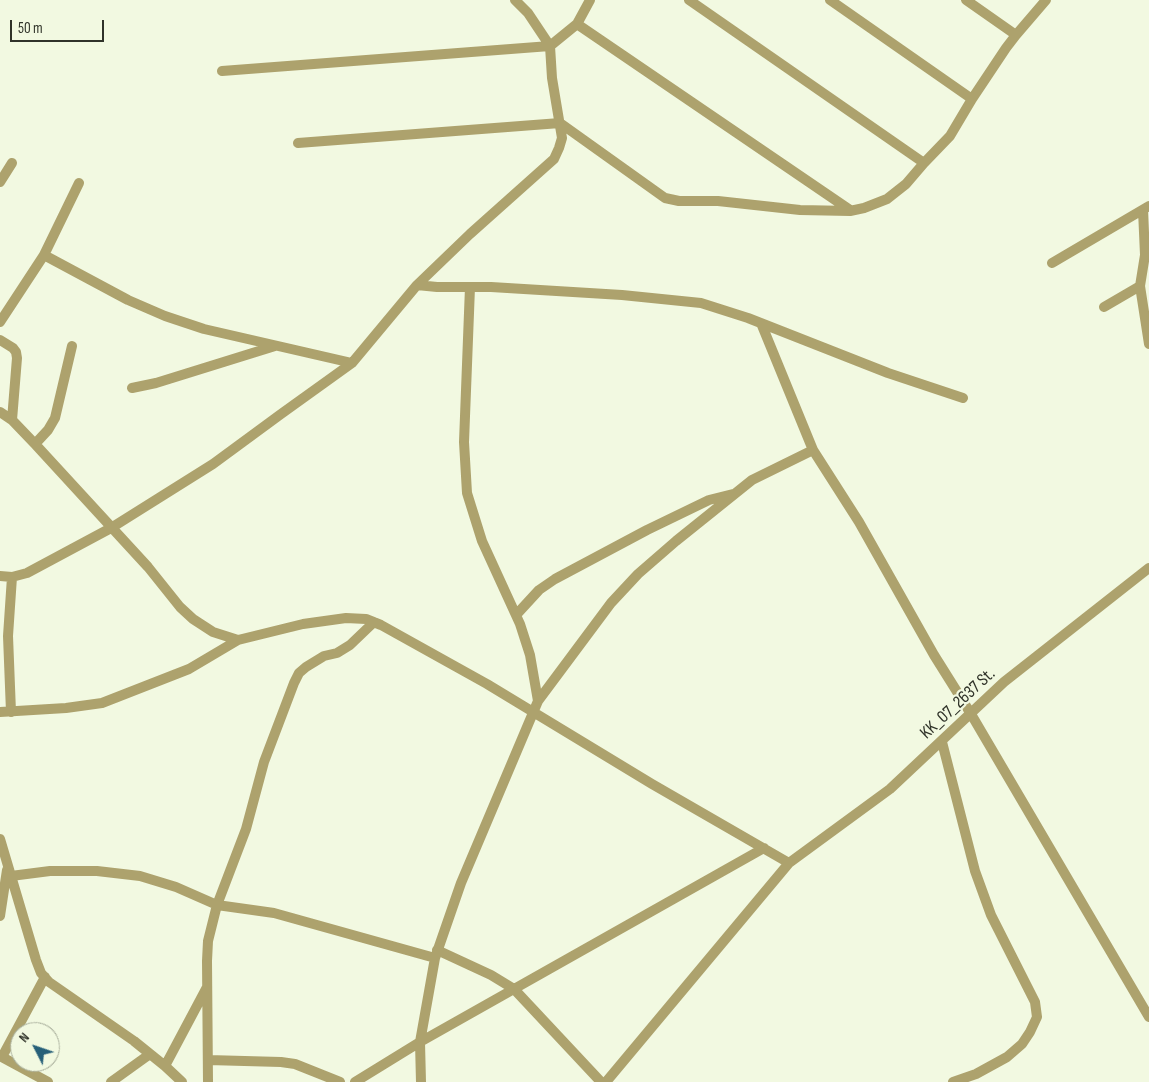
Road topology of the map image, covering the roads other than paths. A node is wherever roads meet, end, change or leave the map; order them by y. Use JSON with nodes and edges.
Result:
{"nodes":[{"id":1,"x":515,"y":0,"type":"edge"},
{"id":2,"x":590,"y":0,"type":"edge"},
{"id":3,"x":689,"y":0,"type":"edge"},
{"id":4,"x":830,"y":0,"type":"edge"},
{"id":5,"x":966,"y":0,"type":"edge"},
{"id":6,"x":1046,"y":0,"type":"edge"},
{"id":7,"x":577,"y":24,"type":"junction"},
{"id":8,"x":1016,"y":35,"type":"junction"},
{"id":9,"x":550,"y":46,"type":"junction"},
{"id":10,"x":222,"y":71,"type":"dead end"},
{"id":11,"x":972,"y":98,"type":"junction"},
{"id":12,"x":560,"y":123,"type":"junction"},
{"id":13,"x":298,"y":143,"type":"dead end"},
{"id":14,"x":12,"y":163,"type":"dead end"},
{"id":15,"x":924,"y":163,"type":"junction"},
{"id":16,"x":0,"y":182,"type":"edge"},
{"id":17,"x":79,"y":183,"type":"dead end"},
{"id":18,"x":1146,"y":208,"type":"edge"},
{"id":19,"x":850,"y":211,"type":"junction"},
{"id":20,"x":44,"y":255,"type":"junction"},
{"id":21,"x":1052,"y":263,"type":"dead end"},
{"id":22,"x":417,"y":285,"type":"junction"},
{"id":23,"x":1140,"y":286,"type":"junction"},
{"id":24,"x":470,"y":287,"type":"junction"},
{"id":25,"x":1104,"y":307,"type":"dead end"},
{"id":26,"x":0,"y":322,"type":"edge"},
{"id":27,"x":761,"y":323,"type":"junction"},
{"id":28,"x":0,"y":340,"type":"edge"},
{"id":29,"x":1149,"y":344,"type":"edge"},
{"id":30,"x":72,"y":346,"type":"dead end"},
{"id":31,"x":275,"y":346,"type":"junction"},
{"id":32,"x":352,"y":364,"type":"junction"},
{"id":33,"x":132,"y":388,"type":"dead end"},
{"id":34,"x":963,"y":398,"type":"dead end"},
{"id":35,"x":0,"y":412,"type":"edge"},
{"id":36,"x":12,"y":420,"type":"junction"},
{"id":37,"x":34,"y":444,"type":"junction"},
{"id":38,"x":813,"y":450,"type":"junction"},
{"id":39,"x":736,"y":493,"type":"junction"},
{"id":40,"x":111,"y":528,"type":"junction"},
{"id":41,"x":1149,"y":568,"type":"edge"},
{"id":42,"x":0,"y":576,"type":"edge"},
{"id":43,"x":12,"y":577,"type":"junction"},
{"id":44,"x":516,"y":615,"type":"junction"},
{"id":45,"x":374,"y":622,"type":"junction"},
{"id":46,"x":238,"y":640,"type":"junction"},
{"id":47,"x":538,"y":701,"type":"junction"},
{"id":48,"x":0,"y":712,"type":"edge"},
{"id":49,"x":11,"y":712,"type":"junction"},
{"id":50,"x":532,"y":712,"type":"junction"},
{"id":51,"x":971,"y":714,"type":"junction"},
{"id":52,"x":942,"y":742,"type":"junction"},
{"id":53,"x":0,"y":839,"type":"edge"},
{"id":54,"x":764,"y":848,"type":"junction"},
{"id":55,"x":790,"y":863,"type":"junction"},
{"id":56,"x":9,"y":871,"type":"junction"},
{"id":57,"x":217,"y":905,"type":"junction"},
{"id":58,"x":0,"y":916,"type":"edge"},
{"id":59,"x":436,"y":954,"type":"junction"},
{"id":60,"x":45,"y":977,"type":"junction"},
{"id":61,"x":207,"y":987,"type":"junction"},
{"id":62,"x":514,"y":989,"type":"junction"},
{"id":63,"x":1149,"y":1017,"type":"edge"},
{"id":64,"x":420,"y":1042,"type":"junction"},
{"id":65,"x":150,"y":1054,"type":"junction"},
{"id":66,"x":1,"y":1056,"type":"edge"},
{"id":67,"x":208,"y":1060,"type":"junction"},
{"id":68,"x":165,"y":1066,"type":"junction"},
{"id":69,"x":978,"y":1078,"type":"edge"},
{"id":70,"x":48,"y":1082,"type":"edge"},
{"id":71,"x":111,"y":1082,"type":"edge"},
{"id":72,"x":182,"y":1082,"type":"edge"},
{"id":73,"x":208,"y":1082,"type":"edge"},
{"id":74,"x":340,"y":1082,"type":"edge"},
{"id":75,"x":355,"y":1082,"type":"edge"},
{"id":76,"x":421,"y":1082,"type":"edge"},
{"id":77,"x":601,"y":1082,"type":"edge"},
{"id":78,"x":606,"y":1082,"type":"edge"},
{"id":79,"x":953,"y":1082,"type":"edge"}],
"edges":[{"from":1,"to":9,"type":"street"},
{"from":2,"to":7,"type":"street"},
{"from":3,"to":15,"type":"street"},
{"from":4,"to":11,"type":"street"},
{"from":5,"to":8,"type":"street"},
{"from":6,"to":8,"type":"street"},
{"from":7,"to":9,"type":"street"},
{"from":7,"to":19,"type":"street"},
{"from":8,"to":11,"type":"street"},
{"from":9,"to":10,"type":"street"},
{"from":9,"to":12,"type":"street"},
{"from":11,"to":15,"type":"street"},
{"from":12,"to":13,"type":"street"},
{"from":12,"to":19,"type":"street"},
{"from":12,"to":22,"type":"street"},
{"from":14,"to":16,"type":"street"},
{"from":15,"to":19,"type":"street"},
{"from":17,"to":20,"type":"street"},
{"from":18,"to":21,"type":"street"},
{"from":18,"to":23,"type":"street"},
{"from":20,"to":26,"type":"street"},
{"from":20,"to":31,"type":"street"},
{"from":22,"to":24,"type":"street"},
{"from":22,"to":32,"type":"street"},
{"from":23,"to":25,"type":"street"},
{"from":23,"to":29,"type":"street"},
{"from":24,"to":27,"type":"street"},
{"from":24,"to":44,"type":"street"},
{"from":27,"to":34,"type":"street"},
{"from":27,"to":38,"type":"street"},
{"from":28,"to":36,"type":"street"},
{"from":30,"to":37,"type":"street"},
{"from":31,"to":32,"type":"street"},
{"from":31,"to":33,"type":"street"},
{"from":32,"to":40,"type":"street"},
{"from":35,"to":36,"type":"street"},
{"from":36,"to":37,"type":"street"},
{"from":37,"to":40,"type":"street"},
{"from":38,"to":39,"type":"street"},
{"from":38,"to":51,"type":"street"},
{"from":39,"to":44,"type":"street"},
{"from":39,"to":47,"type":"street"},
{"from":40,"to":43,"type":"street"},
{"from":40,"to":46,"type":"street"},
{"from":41,"to":51,"type":"street","name":"KK_07_2637 St."},
{"from":42,"to":43,"type":"street"},
{"from":43,"to":49,"type":"street"},
{"from":44,"to":47,"type":"street"},
{"from":45,"to":46,"type":"street"},
{"from":45,"to":50,"type":"street"},
{"from":45,"to":57,"type":"street"},
{"from":46,"to":49,"type":"street"},
{"from":47,"to":50,"type":"street"},
{"from":48,"to":49,"type":"street"},
{"from":50,"to":54,"type":"street"},
{"from":50,"to":59,"type":"street"},
{"from":51,"to":52,"type":"street","name":"KK_07_2637 St."},
{"from":51,"to":63,"type":"street"},
{"from":52,"to":55,"type":"street","name":"KK_07_2637 St."},
{"from":52,"to":69,"type":"street"},
{"from":53,"to":56,"type":"street"},
{"from":54,"to":55,"type":"street"},
{"from":54,"to":62,"type":"street"},
{"from":55,"to":78,"type":"street","name":"KK_07_2637 St."},
{"from":56,"to":57,"type":"street"},
{"from":56,"to":58,"type":"street"},
{"from":56,"to":60,"type":"street"},
{"from":57,"to":59,"type":"street"},
{"from":57,"to":61,"type":"street"},
{"from":59,"to":62,"type":"street"},
{"from":59,"to":64,"type":"street"},
{"from":60,"to":65,"type":"street"},
{"from":60,"to":66,"type":"street"},
{"from":61,"to":67,"type":"street"},
{"from":61,"to":68,"type":"street"},
{"from":62,"to":64,"type":"street"},
{"from":62,"to":77,"type":"street"},
{"from":64,"to":75,"type":"street"},
{"from":64,"to":76,"type":"street"},
{"from":65,"to":68,"type":"street"},
{"from":65,"to":71,"type":"street"},
{"from":66,"to":70,"type":"street"},
{"from":67,"to":73,"type":"street"},
{"from":67,"to":74,"type":"street"},
{"from":68,"to":72,"type":"street"},
{"from":69,"to":79,"type":"street"}]}
